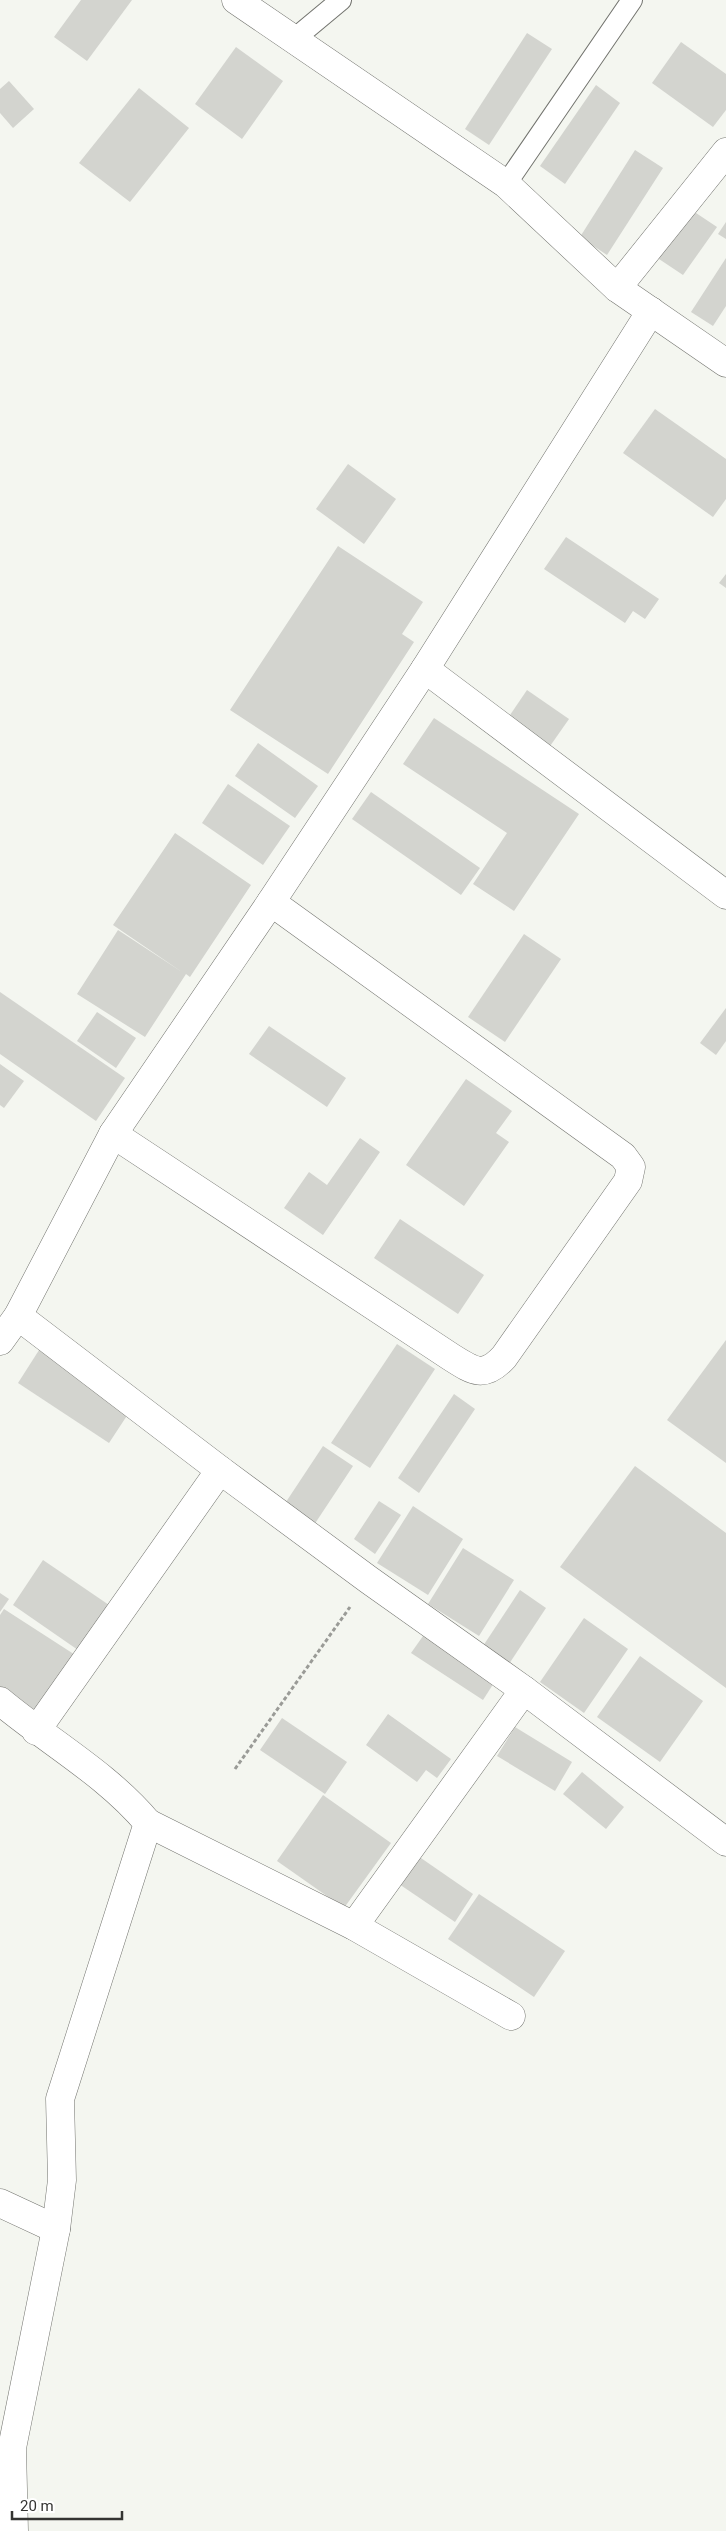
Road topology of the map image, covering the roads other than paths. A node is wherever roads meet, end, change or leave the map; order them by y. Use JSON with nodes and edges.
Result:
{"nodes":[{"id":1,"x":236,"y":0,"type":"edge"},
{"id":2,"x":341,"y":0,"type":"edge"},
{"id":3,"x":632,"y":0,"type":"edge"},
{"id":4,"x":293,"y":40,"type":"junction"},
{"id":5,"x":726,"y":152,"type":"edge"},
{"id":6,"x":506,"y":184,"type":"junction"},
{"id":7,"x":617,"y":288,"type":"junction"},
{"id":8,"x":651,"y":311,"type":"junction"},
{"id":9,"x":726,"y":363,"type":"edge"},
{"id":10,"x":425,"y":669,"type":"junction"},
{"id":11,"x":726,"y":895,"type":"edge"},
{"id":12,"x":272,"y":902,"type":"junction"},
{"id":13,"x":113,"y":1134,"type":"junction"},
{"id":14,"x":18,"y":1316,"type":"junction"},
{"id":15,"x":0,"y":1341,"type":"edge"},
{"id":16,"x":220,"y":1470,"type":"junction"},
{"id":17,"x":524,"y":1690,"type":"junction"},
{"id":18,"x":0,"y":1701,"type":"edge"},
{"id":19,"x":36,"y":1731,"type":"junction"},
{"id":20,"x":148,"y":1823,"type":"junction"},
{"id":21,"x":726,"y":1842,"type":"edge"},
{"id":22,"x":354,"y":1926,"type":"junction"},
{"id":23,"x":511,"y":2016,"type":"dead end"},
{"id":24,"x":0,"y":2203,"type":"edge"},
{"id":25,"x":56,"y":2230,"type":"junction"},
{"id":26,"x":6,"y":2445,"type":"edge"},
{"id":27,"x":14,"y":2531,"type":"edge"}],
"edges":[{"from":1,"to":4,"type":"street"},
{"from":2,"to":4,"type":"lane"},
{"from":3,"to":6,"type":"lane"},
{"from":4,"to":6,"type":"street"},
{"from":5,"to":7,"type":"street"},
{"from":6,"to":7,"type":"street"},
{"from":7,"to":8,"type":"street"},
{"from":8,"to":9,"type":"street"},
{"from":8,"to":10,"type":"street"},
{"from":10,"to":11,"type":"street"},
{"from":10,"to":12,"type":"street"},
{"from":12,"to":13,"type":"street"},
{"from":12,"to":13,"type":"street"},
{"from":13,"to":14,"type":"street"},
{"from":14,"to":15,"type":"street"},
{"from":14,"to":16,"type":"street"},
{"from":16,"to":17,"type":"street"},
{"from":16,"to":19,"type":"street"},
{"from":17,"to":21,"type":"street"},
{"from":17,"to":22,"type":"street"},
{"from":18,"to":19,"type":"street"},
{"from":19,"to":20,"type":"street"},
{"from":20,"to":22,"type":"street"},
{"from":20,"to":25,"type":"street"},
{"from":22,"to":23,"type":"street"},
{"from":24,"to":25,"type":"street"},
{"from":25,"to":26,"type":"street"},
{"from":26,"to":27,"type":"street"}]}
